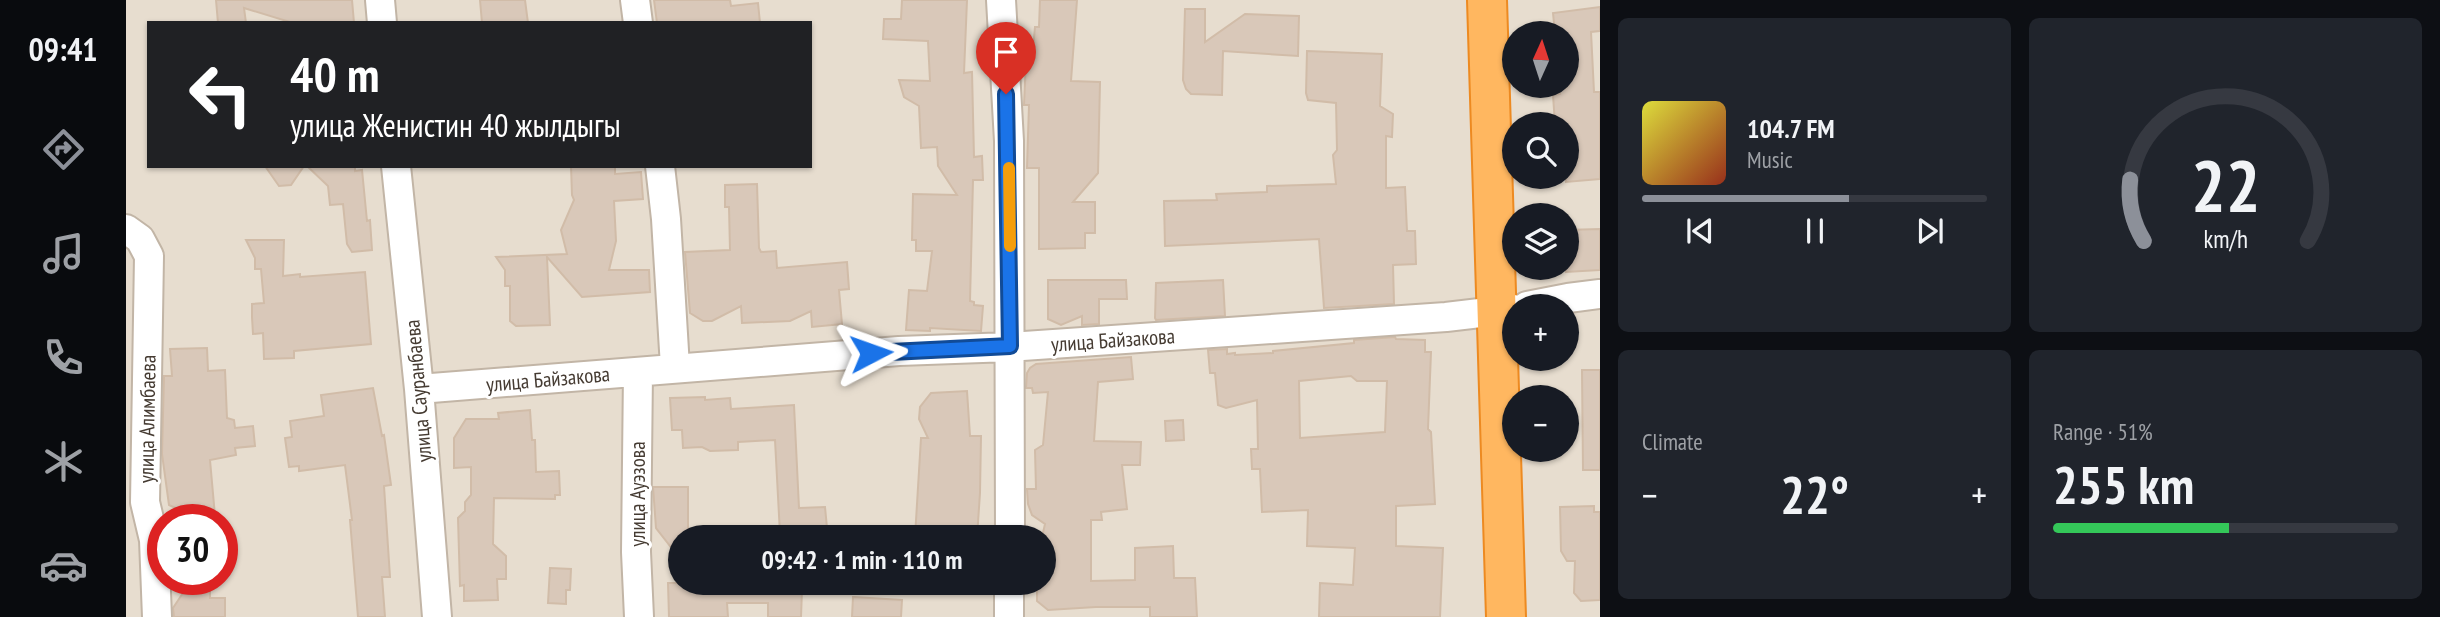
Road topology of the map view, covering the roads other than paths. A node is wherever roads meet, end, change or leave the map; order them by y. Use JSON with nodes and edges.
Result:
{"nodes":[{"id":1,"x":380,"y":0,"type":"edge"},
{"id":2,"x":635,"y":0,"type":"edge"},
{"id":3,"x":1001,"y":0,"type":"edge"},
{"id":4,"x":1487,"y":0,"type":"edge"},
{"id":5,"x":382,"y":21,"type":"edge"},
{"id":6,"x":638,"y":21,"type":"edge"},
{"id":7,"x":396,"y":168,"type":"edge"},
{"id":8,"x":660,"y":168,"type":"edge"},
{"id":9,"x":126,"y":229,"type":"edge"},
{"id":10,"x":1512,"y":294,"type":"edge"},
{"id":11,"x":1600,"y":295,"type":"edge"},
{"id":12,"x":1579,"y":297,"type":"edge"},
{"id":13,"x":1502,"y":310,"type":"edge"},
{"id":14,"x":1010,"y":346,"type":"junction"},
{"id":15,"x":675,"y":367,"type":"junction"},
{"id":16,"x":1512,"y":371,"type":"edge"},
{"id":17,"x":638,"y":372,"type":"junction"},
{"id":18,"x":419,"y":389,"type":"junction"},
{"id":19,"x":1010,"y":525,"type":"edge"},
{"id":20,"x":1009,"y":595,"type":"edge"},
{"id":21,"x":157,"y":617,"type":"edge"},
{"id":22,"x":437,"y":617,"type":"edge"},
{"id":23,"x":639,"y":617,"type":"edge"},
{"id":24,"x":1009,"y":617,"type":"edge"},
{"id":25,"x":1506,"y":617,"type":"edge"}],
"edges":[{"from":1,"to":5,"type":"street"},
{"from":2,"to":6,"type":"street"},
{"from":3,"to":14,"type":"street"},
{"from":4,"to":10,"type":"highway"},
{"from":7,"to":18,"type":"street","name":"улица Сауранбаева"},
{"from":8,"to":15,"type":"street"},
{"from":9,"to":21,"type":"street","name":"улица Алимбаева"},
{"from":11,"to":12,"type":"street","name":"улица Байзакова"},
{"from":13,"to":14,"type":"street","name":"улица Байзакова"},
{"from":14,"to":15,"type":"street","name":"улица Байзакова"},
{"from":14,"to":19,"type":"street"},
{"from":15,"to":17,"type":"street","name":"улица Байзакова"},
{"from":16,"to":25,"type":"highway"},
{"from":17,"to":18,"type":"street","name":"улица Байзакова"},
{"from":17,"to":23,"type":"street","name":"улица Ауэзова"},
{"from":18,"to":22,"type":"street","name":"улица Сауранбаева"},
{"from":20,"to":24,"type":"street"}]}
